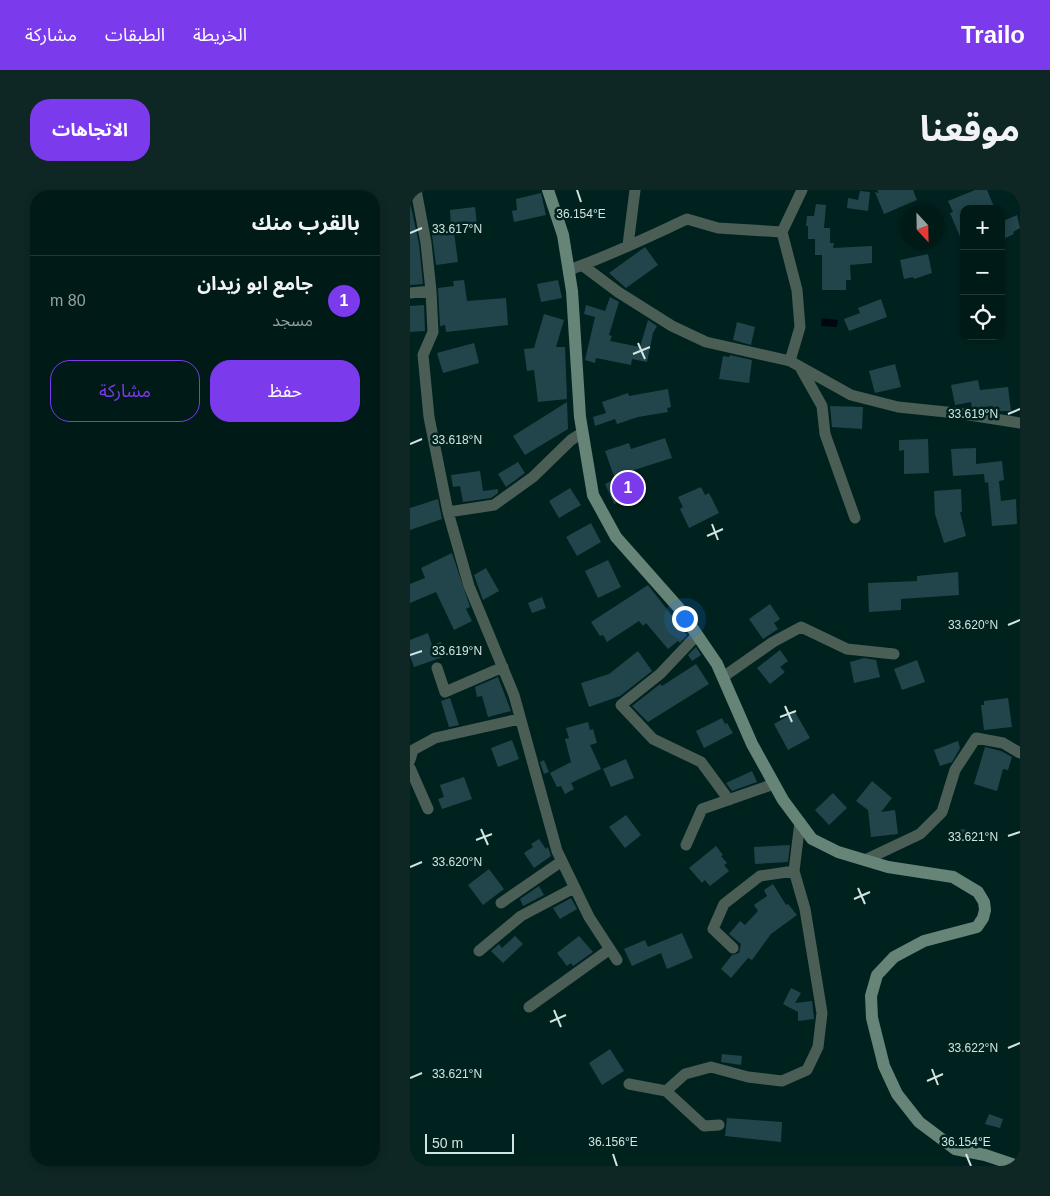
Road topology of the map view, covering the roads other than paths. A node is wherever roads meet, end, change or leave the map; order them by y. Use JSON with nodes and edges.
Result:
{"nodes":[{"id":1,"x":416,"y":190,"type":"edge"},
{"id":2,"x":546,"y":190,"type":"edge"},
{"id":3,"x":635,"y":190,"type":"edge"},
{"id":4,"x":802,"y":190,"type":"edge"},
{"id":5,"x":415,"y":207,"type":"edge"},
{"id":6,"x":782,"y":232,"type":"junction"},
{"id":7,"x":628,"y":245,"type":"junction"},
{"id":8,"x":582,"y":265,"type":"junction"},
{"id":9,"x":568,"y":270,"type":"junction"},
{"id":10,"x":431,"y":291,"type":"junction"},
{"id":11,"x":410,"y":293,"type":"edge"},
{"id":12,"x":794,"y":363,"type":"junction"},
{"id":13,"x":1020,"y":423,"type":"edge"},
{"id":14,"x":582,"y":433,"type":"junction"},
{"id":15,"x":448,"y":512,"type":"junction"},
{"id":16,"x":855,"y":518,"type":"dead end"},
{"id":17,"x":697,"y":635,"type":"junction"},
{"id":18,"x":894,"y":654,"type":"dead end"},
{"id":19,"x":503,"y":667,"type":"junction"},
{"id":20,"x":438,"y":668,"type":"dead end"},
{"id":21,"x":723,"y":678,"type":"junction"},
{"id":22,"x":519,"y":719,"type":"junction"},
{"id":23,"x":1020,"y":753,"type":"edge"},
{"id":24,"x":410,"y":760,"type":"edge"},
{"id":25,"x":410,"y":768,"type":"edge"},
{"id":26,"x":774,"y":784,"type":"junction"},
{"id":27,"x":729,"y":800,"type":"junction"},
{"id":28,"x":428,"y":809,"type":"dead end"},
{"id":29,"x":800,"y":822,"type":"junction"},
{"id":30,"x":686,"y":845,"type":"dead end"},
{"id":31,"x":562,"y":860,"type":"junction"},
{"id":32,"x":865,"y":860,"type":"junction"},
{"id":33,"x":794,"y":871,"type":"junction"},
{"id":34,"x":574,"y":888,"type":"junction"},
{"id":35,"x":502,"y":902,"type":"dead end"},
{"id":36,"x":733,"y":948,"type":"dead end"},
{"id":37,"x":610,"y":949,"type":"junction"},
{"id":38,"x":479,"y":951,"type":"dead end"},
{"id":39,"x":617,"y":960,"type":"dead end"},
{"id":40,"x":529,"y":1007,"type":"dead end"},
{"id":41,"x":630,"y":1084,"type":"dead end"},
{"id":42,"x":666,"y":1091,"type":"junction"},
{"id":43,"x":719,"y":1125,"type":"dead end"},
{"id":44,"x":1018,"y":1166,"type":"edge"}],
"edges":[{"from":1,"to":5,"type":"street"},
{"from":2,"to":9,"type":"street"},
{"from":3,"to":7,"type":"street"},
{"from":4,"to":6,"type":"street"},
{"from":5,"to":10,"type":"street"},
{"from":6,"to":7,"type":"street"},
{"from":6,"to":12,"type":"street"},
{"from":7,"to":8,"type":"street"},
{"from":8,"to":9,"type":"street"},
{"from":8,"to":12,"type":"street"},
{"from":9,"to":14,"type":"street"},
{"from":10,"to":11,"type":"street"},
{"from":10,"to":15,"type":"street"},
{"from":12,"to":13,"type":"street"},
{"from":12,"to":16,"type":"street"},
{"from":14,"to":15,"type":"street"},
{"from":14,"to":17,"type":"street"},
{"from":15,"to":19,"type":"street"},
{"from":17,"to":21,"type":"street"},
{"from":17,"to":27,"type":"street"},
{"from":18,"to":21,"type":"street"},
{"from":19,"to":20,"type":"street"},
{"from":19,"to":22,"type":"street"},
{"from":21,"to":26,"type":"street"},
{"from":22,"to":24,"type":"street"},
{"from":22,"to":31,"type":"street"},
{"from":23,"to":32,"type":"street"},
{"from":25,"to":28,"type":"street"},
{"from":26,"to":27,"type":"street"},
{"from":26,"to":29,"type":"street"},
{"from":27,"to":30,"type":"street"},
{"from":29,"to":32,"type":"street"},
{"from":29,"to":33,"type":"street"},
{"from":31,"to":34,"type":"street"},
{"from":31,"to":35,"type":"street"},
{"from":32,"to":44,"type":"street"},
{"from":33,"to":36,"type":"street"},
{"from":33,"to":42,"type":"street"},
{"from":34,"to":37,"type":"street"},
{"from":34,"to":38,"type":"street"},
{"from":37,"to":39,"type":"street"},
{"from":37,"to":40,"type":"street"},
{"from":41,"to":42,"type":"street"},
{"from":42,"to":43,"type":"street"}]}
